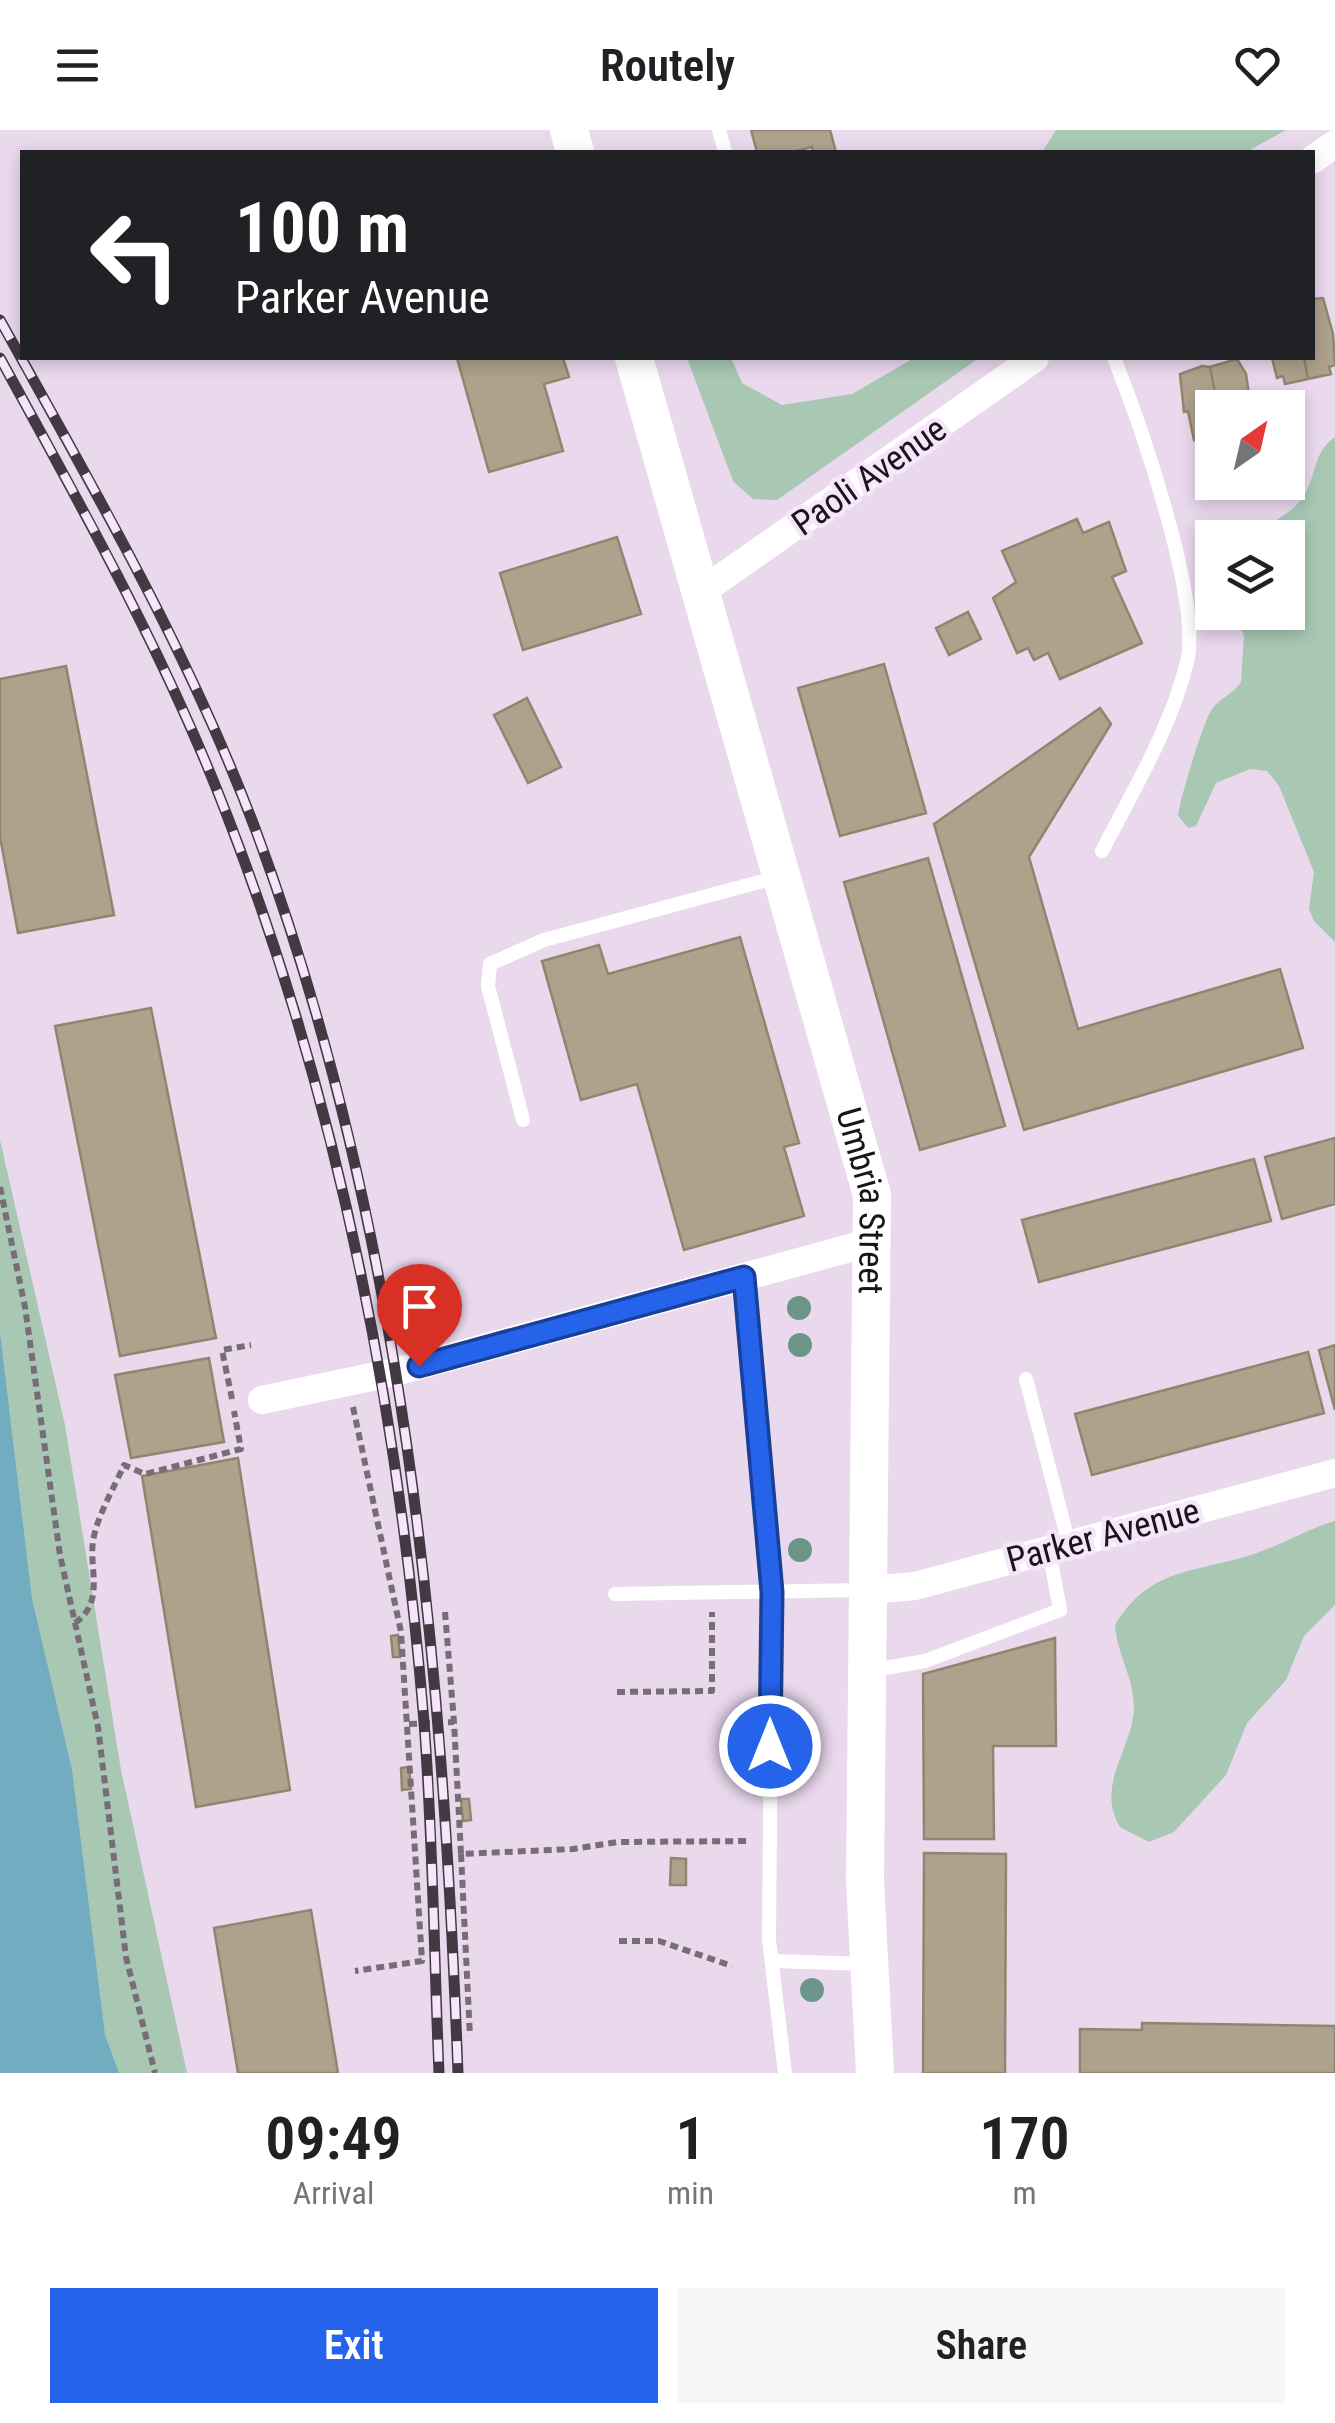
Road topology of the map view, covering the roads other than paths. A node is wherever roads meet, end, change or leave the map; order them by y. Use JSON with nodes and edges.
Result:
{"nodes":[{"id":1,"x":635,"y":360,"type":"edge"},
{"id":2,"x":1033,"y":360,"type":"edge"},
{"id":3,"x":1115,"y":360,"type":"edge"},
{"id":4,"x":701,"y":592,"type":"junction"},
{"id":5,"x":1102,"y":851,"type":"dead end"},
{"id":6,"x":782,"y":876,"type":"junction"},
{"id":7,"x":523,"y":1120,"type":"dead end"},
{"id":8,"x":872,"y":1242,"type":"junction"},
{"id":9,"x":744,"y":1277,"type":"junction"},
{"id":10,"x":1026,"y":1379,"type":"dead end"},
{"id":11,"x":262,"y":1400,"type":"dead end"},
{"id":12,"x":1335,"y":1474,"type":"edge"},
{"id":13,"x":1059,"y":1547,"type":"junction"},
{"id":14,"x":869,"y":1590,"type":"junction"},
{"id":15,"x":772,"y":1592,"type":"junction"},
{"id":16,"x":615,"y":1594,"type":"dead end"},
{"id":17,"x":867,"y":1671,"type":"junction"},
{"id":18,"x":773,"y":1961,"type":"junction"},
{"id":19,"x":869,"y":1964,"type":"junction"},
{"id":20,"x":785,"y":2073,"type":"edge"},
{"id":21,"x":875,"y":2073,"type":"edge"}],
"edges":[{"from":1,"to":4,"type":"main road","name":"Umbria Street"},
{"from":2,"to":4,"type":"street","name":"Paoli Avenue"},
{"from":3,"to":5,"type":"lane"},
{"from":4,"to":6,"type":"main road","name":"Umbria Street"},
{"from":6,"to":7,"type":"lane"},
{"from":6,"to":8,"type":"main road","name":"Umbria Street"},
{"from":8,"to":9,"type":"street"},
{"from":8,"to":14,"type":"main road","name":"Umbria Street"},
{"from":9,"to":11,"type":"street"},
{"from":9,"to":15,"type":"lane"},
{"from":10,"to":13,"type":"lane"},
{"from":12,"to":13,"type":"street","name":"Parker Avenue"},
{"from":13,"to":14,"type":"street","name":"Parker Avenue"},
{"from":13,"to":17,"type":"lane"},
{"from":14,"to":15,"type":"lane"},
{"from":14,"to":17,"type":"main road","name":"Umbria Street"},
{"from":15,"to":16,"type":"lane"},
{"from":15,"to":18,"type":"lane"},
{"from":17,"to":19,"type":"main road","name":"Umbria Street"},
{"from":18,"to":19,"type":"lane"},
{"from":18,"to":20,"type":"lane"},
{"from":19,"to":21,"type":"main road","name":"Umbria Street"}]}
